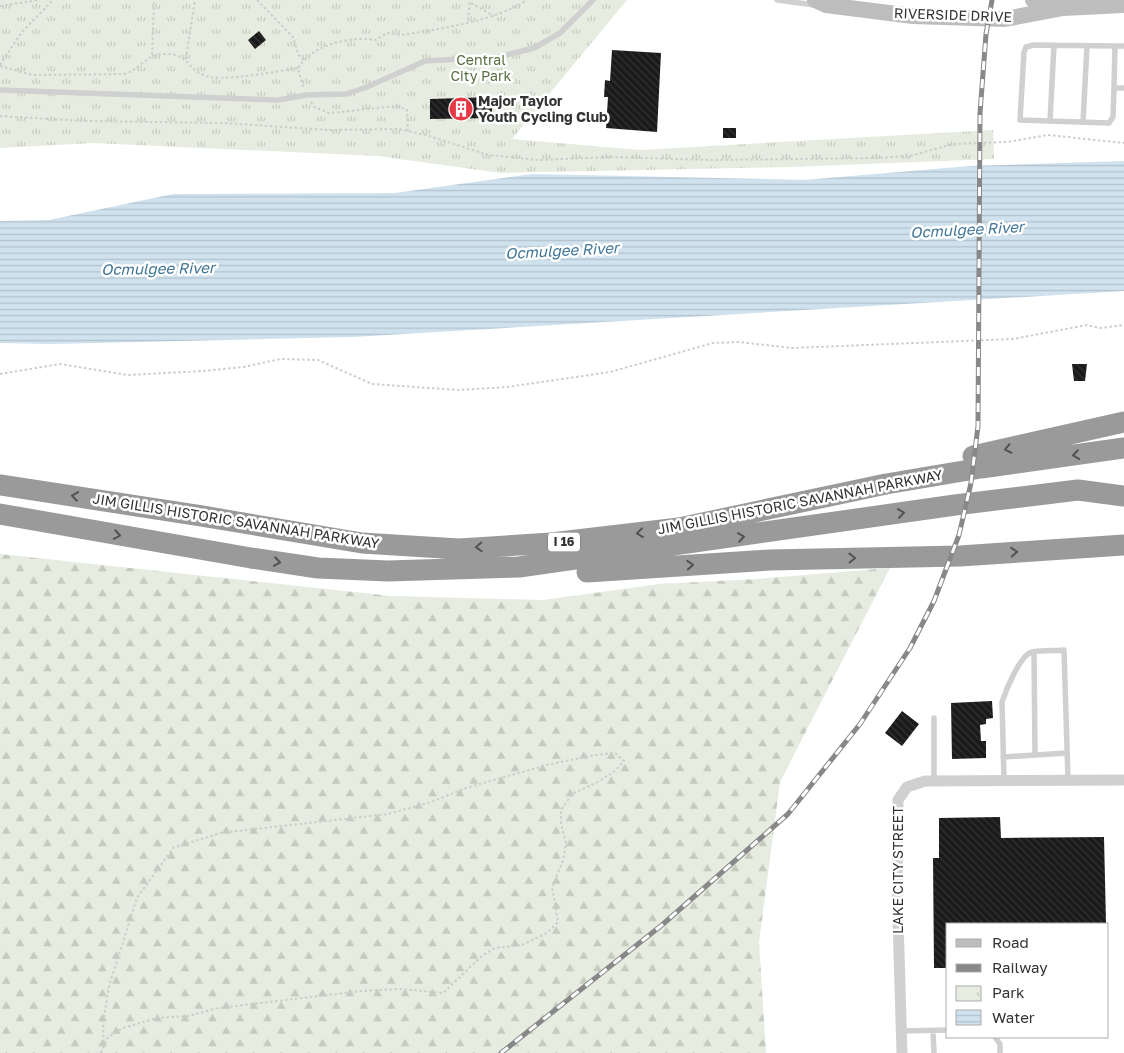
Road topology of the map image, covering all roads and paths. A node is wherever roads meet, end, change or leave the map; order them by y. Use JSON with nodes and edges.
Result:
{"nodes":[{"id":1,"x":40,"y":0,"type":"edge"},
{"id":2,"x":53,"y":0,"type":"edge"},
{"id":3,"x":154,"y":0,"type":"edge"},
{"id":4,"x":195,"y":0,"type":"edge"},
{"id":5,"x":257,"y":0,"type":"edge"},
{"id":6,"x":527,"y":0,"type":"edge"},
{"id":7,"x":592,"y":0,"type":"edge"},
{"id":8,"x":777,"y":0,"type":"edge"},
{"id":9,"x":1033,"y":0,"type":"edge"},
{"id":10,"x":471,"y":2,"type":"edge"},
{"id":11,"x":820,"y":3,"type":"edge"},
{"id":12,"x":853,"y":4,"type":"edge"},
{"id":13,"x":1124,"y":5,"type":"edge"},
{"id":14,"x":0,"y":6,"type":"edge"},
{"id":15,"x":1063,"y":8,"type":"junction"},
{"id":16,"x":494,"y":16,"type":"junction"},
{"id":17,"x":468,"y":21,"type":"junction"},
{"id":18,"x":1054,"y":45,"type":"junction"},
{"id":19,"x":1087,"y":46,"type":"junction"},
{"id":20,"x":1115,"y":46,"type":"junction"},
{"id":21,"x":1124,"y":46,"type":"edge"},
{"id":22,"x":152,"y":56,"type":"junction"},
{"id":23,"x":186,"y":59,"type":"junction"},
{"id":24,"x":304,"y":61,"type":"junction"},
{"id":25,"x":0,"y":65,"type":"edge"},
{"id":26,"x":298,"y":68,"type":"junction"},
{"id":27,"x":1114,"y":88,"type":"junction"},
{"id":28,"x":1124,"y":88,"type":"edge"},
{"id":29,"x":0,"y":90,"type":"edge"},
{"id":30,"x":306,"y":94,"type":"junction"},
{"id":31,"x":0,"y":116,"type":"edge"},
{"id":32,"x":1050,"y":121,"type":"junction"},
{"id":33,"x":1084,"y":122,"type":"junction"},
{"id":34,"x":408,"y":131,"type":"junction"},
{"id":35,"x":1124,"y":143,"type":"edge"},
{"id":36,"x":1124,"y":325,"type":"edge"},
{"id":37,"x":0,"y":374,"type":"edge"},
{"id":38,"x":1124,"y":422,"type":"edge"},
{"id":39,"x":1124,"y":448,"type":"edge"},
{"id":40,"x":886,"y":484,"type":"junction"},
{"id":41,"x":0,"y":485,"type":"edge"},
{"id":42,"x":1124,"y":496,"type":"edge"},
{"id":43,"x":0,"y":514,"type":"edge"},
{"id":44,"x":1124,"y":545,"type":"edge"},
{"id":45,"x":519,"y":567,"type":"junction"},
{"id":46,"x":1034,"y":652,"type":"junction"},
{"id":47,"x":934,"y":718,"type":"dead end"},
{"id":48,"x":1067,"y":753,"type":"junction"},
{"id":49,"x":1035,"y":755,"type":"junction"},
{"id":50,"x":1003,"y":757,"type":"junction"},
{"id":51,"x":1004,"y":780,"type":"junction"},
{"id":52,"x":1068,"y":780,"type":"junction"},
{"id":53,"x":1124,"y":780,"type":"edge"},
{"id":54,"x":934,"y":781,"type":"junction"},
{"id":55,"x":946,"y":1030,"type":"edge"},
{"id":56,"x":901,"y":1031,"type":"junction"},
{"id":57,"x":933,"y":1031,"type":"junction"},
{"id":58,"x":996,"y":1038,"type":"edge"},
{"id":59,"x":104,"y":1044,"type":"junction"},
{"id":60,"x":101,"y":1053,"type":"edge"},
{"id":61,"x":902,"y":1053,"type":"edge"},
{"id":62,"x":934,"y":1053,"type":"edge"},
{"id":63,"x":1000,"y":1053,"type":"edge"}],
"edges":[{"from":1,"to":14,"type":"path"},
{"from":2,"to":25,"type":"path"},
{"from":3,"to":22,"type":"path"},
{"from":4,"to":23,"type":"path"},
{"from":5,"to":24,"type":"path"},
{"from":6,"to":16,"type":"path"},
{"from":7,"to":30,"type":"lane"},
{"from":8,"to":11,"type":"lane"},
{"from":9,"to":15,"type":"street","name":"RIVERSIDE DRIVE"},
{"from":10,"to":16,"type":"path"},
{"from":10,"to":17,"type":"path"},
{"from":11,"to":12,"type":"street","name":"RIVERSIDE DRIVE"},
{"from":12,"to":15,"type":"street","name":"RIVERSIDE DRIVE"},
{"from":13,"to":15,"type":"street","name":"RIVERSIDE DRIVE"},
{"from":16,"to":17,"type":"path"},
{"from":17,"to":24,"type":"path"},
{"from":18,"to":19,"type":"lane"},
{"from":18,"to":32,"type":"lane"},
{"from":18,"to":32,"type":"lane"},
{"from":19,"to":20,"type":"lane"},
{"from":19,"to":33,"type":"lane"},
{"from":20,"to":21,"type":"lane"},
{"from":20,"to":27,"type":"lane"},
{"from":22,"to":23,"type":"path"},
{"from":22,"to":25,"type":"path"},
{"from":23,"to":26,"type":"path"},
{"from":24,"to":26,"type":"path"},
{"from":26,"to":30,"type":"path"},
{"from":27,"to":28,"type":"lane"},
{"from":27,"to":33,"type":"lane"},
{"from":29,"to":30,"type":"lane"},
{"from":30,"to":34,"type":"path"},
{"from":31,"to":34,"type":"path"},
{"from":32,"to":33,"type":"lane"},
{"from":34,"to":35,"type":"path"},
{"from":36,"to":37,"type":"path"},
{"from":38,"to":40,"type":"highway","one_way":true},
{"from":39,"to":40,"type":"highway","name":"JIM GILLIS HISTORIC SAVANNAH PARKWAY","number":"I 16","one_way":true},
{"from":40,"to":41,"type":"highway","name":"JIM GILLIS HISTORIC SAVANNAH PARKWAY","number":"I 16","one_way":true},
{"from":45,"to":42,"type":"highway","name":"JIM GILLIS HISTORIC SAVANNAH PARKWAY","number":"I 16","one_way":true},
{"from":43,"to":45,"type":"highway","name":"JIM GILLIS HISTORIC SAVANNAH PARKWAY","number":"I 16","one_way":true},
{"from":45,"to":44,"type":"highway","one_way":true},
{"from":46,"to":48,"type":"lane"},
{"from":46,"to":49,"type":"lane"},
{"from":46,"to":50,"type":"lane"},
{"from":47,"to":54,"type":"lane"},
{"from":48,"to":49,"type":"lane"},
{"from":48,"to":52,"type":"lane"},
{"from":49,"to":50,"type":"lane"},
{"from":50,"to":51,"type":"lane"},
{"from":51,"to":52,"type":"street","name":"LAKE CITY STREET"},
{"from":51,"to":54,"type":"street","name":"LAKE CITY STREET"},
{"from":52,"to":53,"type":"street","name":"LAKE CITY STREET"},
{"from":54,"to":56,"type":"street","name":"LAKE CITY STREET"},
{"from":55,"to":57,"type":"lane"},
{"from":56,"to":57,"type":"lane"},
{"from":56,"to":61,"type":"street","name":"LAKE CITY STREET"},
{"from":57,"to":62,"type":"lane"},
{"from":58,"to":63,"type":"lane"},
{"from":59,"to":59,"type":"path"},
{"from":59,"to":60,"type":"path"}]}
